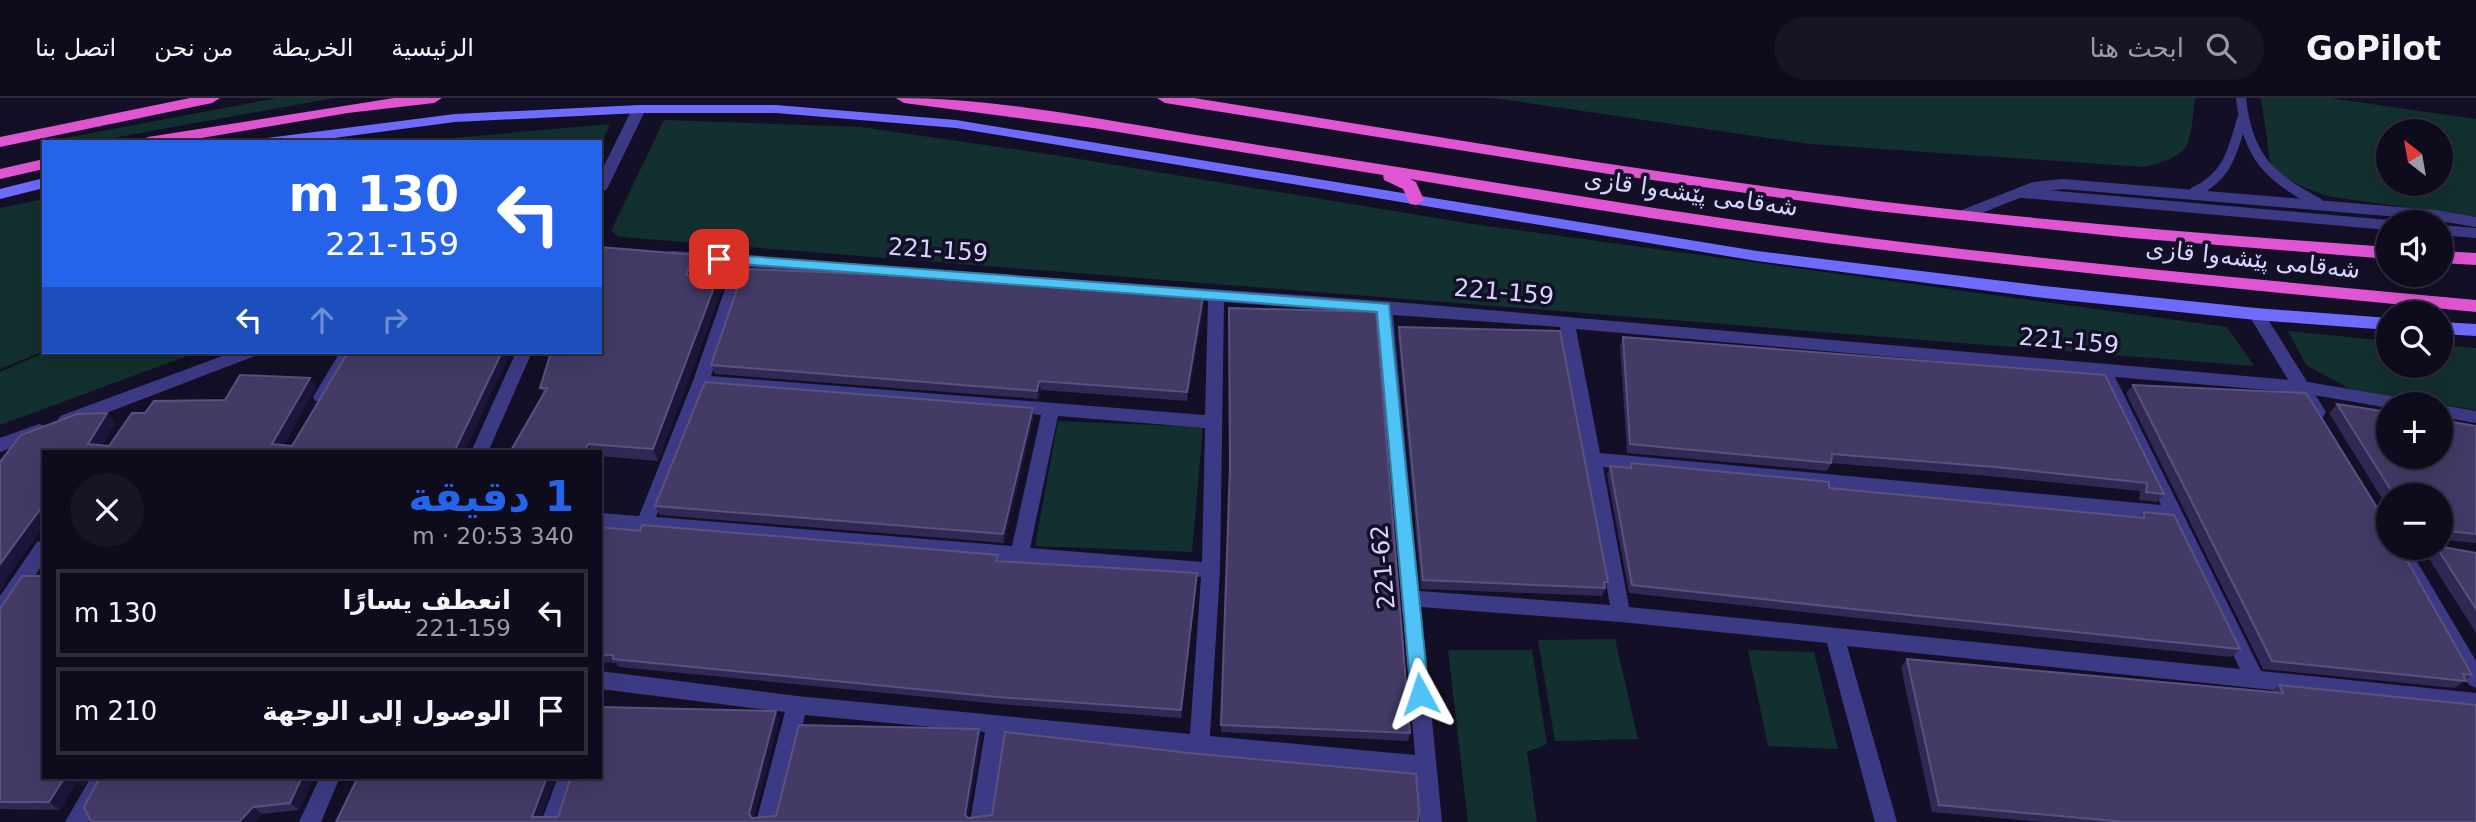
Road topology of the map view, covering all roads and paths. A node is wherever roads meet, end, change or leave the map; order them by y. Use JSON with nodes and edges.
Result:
{"nodes":[{"id":1,"x":212,"y":98,"type":"edge"},
{"id":2,"x":434,"y":98,"type":"edge"},
{"id":3,"x":904,"y":98,"type":"edge"},
{"id":4,"x":1165,"y":98,"type":"edge"},
{"id":5,"x":2241,"y":98,"type":"edge"},
{"id":6,"x":639,"y":109,"type":"junction"},
{"id":7,"x":2242,"y":118,"type":"junction"},
{"id":8,"x":160,"y":140,"type":"edge"},
{"id":9,"x":283,"y":140,"type":"edge"},
{"id":10,"x":0,"y":142,"type":"edge"},
{"id":11,"x":42,"y":164,"type":"edge"},
{"id":12,"x":1377,"y":169,"type":"junction"},
{"id":13,"x":0,"y":174,"type":"edge"},
{"id":14,"x":42,"y":184,"type":"edge"},
{"id":15,"x":602,"y":185,"type":"edge"},
{"id":16,"x":2016,"y":193,"type":"junction"},
{"id":17,"x":0,"y":194,"type":"edge"},
{"id":18,"x":2189,"y":194,"type":"junction"},
{"id":19,"x":1416,"y":200,"type":"junction"},
{"id":20,"x":2325,"y":206,"type":"junction"},
{"id":21,"x":1963,"y":215,"type":"junction"},
{"id":22,"x":2476,"y":222,"type":"edge"},
{"id":23,"x":2376,"y":224,"type":"edge"},
{"id":24,"x":2453,"y":231,"type":"edge"},
{"id":25,"x":2476,"y":233,"type":"edge"},
{"id":26,"x":2376,"y":252,"type":"edge"},
{"id":27,"x":652,"y":255,"type":"edge"},
{"id":28,"x":2453,"y":258,"type":"edge"},
{"id":29,"x":2476,"y":259,"type":"edge"},
{"id":30,"x":743,"y":260,"type":"junction"},
{"id":31,"x":1216,"y":294,"type":"junction"},
{"id":32,"x":2476,"y":306,"type":"edge"},
{"id":33,"x":1384,"y":307,"type":"junction"},
{"id":34,"x":2256,"y":314,"type":"junction"},
{"id":35,"x":1567,"y":322,"type":"junction"},
{"id":36,"x":2376,"y":323,"type":"edge"},
{"id":37,"x":2453,"y":329,"type":"edge"},
{"id":38,"x":2476,"y":330,"type":"edge"},
{"id":39,"x":244,"y":354,"type":"edge"},
{"id":40,"x":347,"y":354,"type":"edge"},
{"id":41,"x":523,"y":354,"type":"edge"},
{"id":42,"x":2102,"y":368,"type":"junction"},
{"id":43,"x":701,"y":381,"type":"junction"},
{"id":44,"x":2301,"y":387,"type":"junction"},
{"id":45,"x":149,"y":391,"type":"junction"},
{"id":46,"x":2376,"y":400,"type":"edge"},
{"id":47,"x":316,"y":407,"type":"edge"},
{"id":48,"x":1051,"y":409,"type":"junction"},
{"id":49,"x":135,"y":411,"type":"edge"},
{"id":50,"x":2453,"y":413,"type":"edge"},
{"id":51,"x":2476,"y":417,"type":"edge"},
{"id":52,"x":1214,"y":422,"type":"junction"},
{"id":53,"x":2323,"y":423,"type":"edge"},
{"id":54,"x":0,"y":445,"type":"edge"},
{"id":55,"x":480,"y":450,"type":"edge"},
{"id":56,"x":1593,"y":459,"type":"junction"},
{"id":57,"x":2175,"y":514,"type":"junction"},
{"id":58,"x":602,"y":520,"type":"edge"},
{"id":59,"x":645,"y":523,"type":"junction"},
{"id":60,"x":42,"y":550,"type":"edge"},
{"id":61,"x":1019,"y":554,"type":"junction"},
{"id":62,"x":2407,"y":560,"type":"edge"},
{"id":63,"x":1211,"y":570,"type":"junction"},
{"id":64,"x":1411,"y":598,"type":"junction"},
{"id":65,"x":0,"y":612,"type":"edge"},
{"id":66,"x":1621,"y":614,"type":"junction"},
{"id":67,"x":1835,"y":638,"type":"junction"},
{"id":68,"x":2255,"y":679,"type":"junction"},
{"id":69,"x":2476,"y":679,"type":"edge"},
{"id":70,"x":602,"y":681,"type":"edge"},
{"id":71,"x":2476,"y":702,"type":"edge"},
{"id":72,"x":797,"y":705,"type":"junction"},
{"id":73,"x":996,"y":726,"type":"junction"},
{"id":74,"x":1199,"y":745,"type":"junction"},
{"id":75,"x":1426,"y":766,"type":"junction"},
{"id":76,"x":101,"y":779,"type":"edge"},
{"id":77,"x":329,"y":779,"type":"edge"},
{"id":78,"x":567,"y":779,"type":"edge"},
{"id":79,"x":76,"y":822,"type":"edge"},
{"id":80,"x":310,"y":822,"type":"edge"},
{"id":81,"x":552,"y":822,"type":"edge"},
{"id":82,"x":767,"y":822,"type":"edge"},
{"id":83,"x":982,"y":822,"type":"edge"},
{"id":84,"x":1431,"y":822,"type":"edge"},
{"id":85,"x":1885,"y":822,"type":"edge"}],
"edges":[{"from":1,"to":10,"type":"highway"},
{"from":2,"to":8,"type":"highway"},
{"from":3,"to":12,"type":"highway","name":"شەقامی پێشەوا قازی"},
{"from":4,"to":21,"type":"highway","name":"شەقامی پێشەوا قازی"},
{"from":5,"to":7,"type":"lane"},
{"from":6,"to":9,"type":"main road"},
{"from":6,"to":15,"type":"street"},
{"from":6,"to":19,"type":"main road"},
{"from":7,"to":18,"type":"lane"},
{"from":7,"to":20,"type":"lane"},
{"from":11,"to":13,"type":"highway"},
{"from":12,"to":19,"type":"highway"},
{"from":12,"to":32,"type":"highway","name":"شەقامی پێشەوا قازی"},
{"from":14,"to":17,"type":"main road"},
{"from":16,"to":18,"type":"lane"},
{"from":16,"to":21,"type":"lane"},
{"from":16,"to":23,"type":"lane"},
{"from":18,"to":20,"type":"lane"},
{"from":19,"to":34,"type":"main road"},
{"from":20,"to":22,"type":"lane"},
{"from":21,"to":26,"type":"highway","name":"شەقامی پێشەوا قازی"},
{"from":24,"to":25,"type":"lane"},
{"from":27,"to":30,"type":"street","name":"221-159"},
{"from":28,"to":29,"type":"highway"},
{"from":30,"to":31,"type":"street","name":"221-159"},
{"from":30,"to":43,"type":"street"},
{"from":31,"to":33,"type":"street","name":"221-159"},
{"from":31,"to":52,"type":"street"},
{"from":33,"to":35,"type":"street","name":"221-159"},
{"from":33,"to":64,"type":"street","name":"221-62"},
{"from":34,"to":36,"type":"main road"},
{"from":34,"to":44,"type":"street"},
{"from":35,"to":42,"type":"street","name":"221-159"},
{"from":35,"to":56,"type":"street"},
{"from":37,"to":38,"type":"main road"},
{"from":39,"to":45,"type":"street"},
{"from":40,"to":47,"type":"street"},
{"from":41,"to":55,"type":"street"},
{"from":42,"to":44,"type":"street","name":"221-159"},
{"from":42,"to":57,"type":"street"},
{"from":43,"to":48,"type":"street"},
{"from":43,"to":59,"type":"street"},
{"from":44,"to":46,"type":"street","name":"221-159"},
{"from":44,"to":53,"type":"street"},
{"from":45,"to":49,"type":"street"},
{"from":45,"to":54,"type":"street"},
{"from":48,"to":52,"type":"street"},
{"from":48,"to":61,"type":"street"},
{"from":50,"to":51,"type":"street"},
{"from":52,"to":63,"type":"street"},
{"from":56,"to":57,"type":"street"},
{"from":56,"to":66,"type":"street"},
{"from":57,"to":68,"type":"street"},
{"from":58,"to":59,"type":"street"},
{"from":59,"to":61,"type":"street"},
{"from":60,"to":65,"type":"street"},
{"from":61,"to":63,"type":"street"},
{"from":62,"to":69,"type":"street"},
{"from":63,"to":74,"type":"street"},
{"from":64,"to":66,"type":"street"},
{"from":64,"to":75,"type":"street","name":"221-62"},
{"from":66,"to":67,"type":"street"},
{"from":67,"to":68,"type":"street"},
{"from":67,"to":85,"type":"street"},
{"from":68,"to":71,"type":"street"},
{"from":70,"to":72,"type":"street"},
{"from":72,"to":73,"type":"street"},
{"from":72,"to":82,"type":"street"},
{"from":73,"to":74,"type":"street"},
{"from":73,"to":83,"type":"street"},
{"from":74,"to":75,"type":"street"},
{"from":75,"to":84,"type":"street","name":"221-62"},
{"from":76,"to":79,"type":"street"},
{"from":77,"to":80,"type":"street"},
{"from":78,"to":81,"type":"street"}]}
